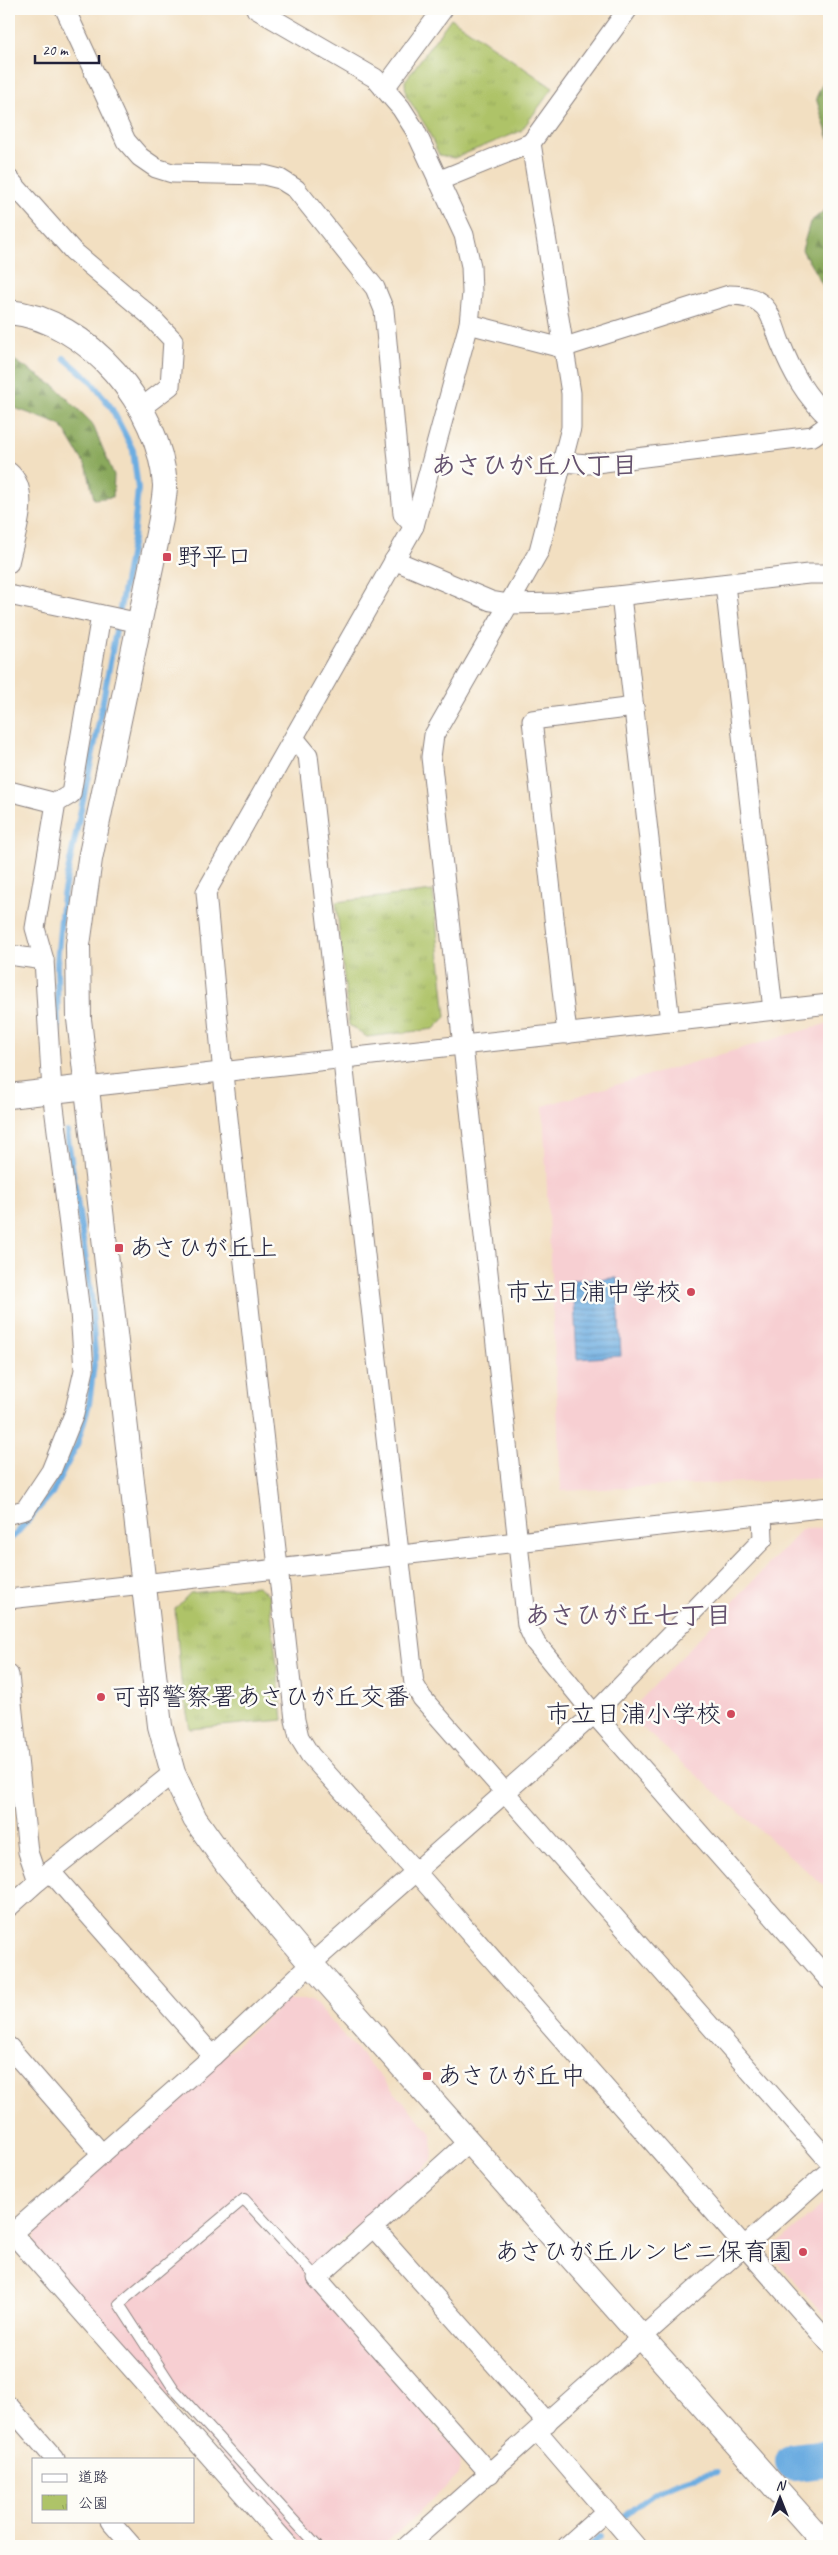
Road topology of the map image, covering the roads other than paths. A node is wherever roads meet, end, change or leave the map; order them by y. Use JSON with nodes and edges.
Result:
{"nodes":[{"id":1,"x":66,"y":9,"type":"edge"},
{"id":2,"x":256,"y":9,"type":"edge"},
{"id":3,"x":443,"y":9,"type":"edge"},
{"id":4,"x":628,"y":9,"type":"edge"},
{"id":5,"x":384,"y":88,"type":"junction"},
{"id":6,"x":531,"y":143,"type":"junction"},
{"id":7,"x":9,"y":179,"type":"edge"},
{"id":8,"x":438,"y":181,"type":"junction"},
{"id":9,"x":9,"y":312,"type":"edge"},
{"id":10,"x":469,"y":324,"type":"junction"},
{"id":11,"x":562,"y":348,"type":"junction"},
{"id":12,"x":141,"y":408,"type":"junction"},
{"id":13,"x":829,"y":418,"type":"edge"},
{"id":14,"x":829,"y":424,"type":"edge"},
{"id":15,"x":562,"y":462,"type":"junction"},
{"id":16,"x":9,"y":472,"type":"edge"},
{"id":17,"x":414,"y":526,"type":"junction"},
{"id":18,"x":394,"y":560,"type":"junction"},
{"id":19,"x":9,"y":563,"type":"edge"},
{"id":20,"x":829,"y":574,"type":"edge"},
{"id":21,"x":724,"y":584,"type":"junction"},
{"id":22,"x":9,"y":595,"type":"edge"},
{"id":23,"x":621,"y":596,"type":"junction"},
{"id":24,"x":508,"y":604,"type":"junction"},
{"id":25,"x":101,"y":615,"type":"junction"},
{"id":26,"x":140,"y":623,"type":"junction"},
{"id":27,"x":634,"y":707,"type":"junction"},
{"id":28,"x":294,"y":738,"type":"junction"},
{"id":29,"x":9,"y":791,"type":"edge"},
{"id":30,"x":56,"y":803,"type":"junction"},
{"id":31,"x":9,"y":955,"type":"edge"},
{"id":32,"x":44,"y":960,"type":"junction"},
{"id":33,"x":829,"y":1004,"type":"edge"},
{"id":34,"x":773,"y":1010,"type":"junction"},
{"id":35,"x":670,"y":1022,"type":"junction"},
{"id":36,"x":567,"y":1034,"type":"junction"},
{"id":37,"x":462,"y":1046,"type":"junction"},
{"id":38,"x":342,"y":1060,"type":"junction"},
{"id":39,"x":223,"y":1074,"type":"junction"},
{"id":40,"x":87,"y":1087,"type":"junction"},
{"id":41,"x":52,"y":1091,"type":"junction"},
{"id":42,"x":9,"y":1096,"type":"edge"},
{"id":43,"x":829,"y":1507,"type":"edge"},
{"id":44,"x":9,"y":1514,"type":"edge"},
{"id":45,"x":762,"y":1515,"type":"junction"},
{"id":46,"x":517,"y":1543,"type":"junction"},
{"id":47,"x":400,"y":1556,"type":"junction"},
{"id":48,"x":278,"y":1570,"type":"junction"},
{"id":49,"x":143,"y":1585,"type":"junction"},
{"id":50,"x":9,"y":1599,"type":"edge"},
{"id":51,"x":9,"y":1675,"type":"edge"},
{"id":52,"x":594,"y":1714,"type":"junction"},
{"id":53,"x":173,"y":1773,"type":"junction"},
{"id":54,"x":505,"y":1793,"type":"junction"},
{"id":55,"x":416,"y":1872,"type":"junction"},
{"id":56,"x":44,"y":1876,"type":"junction"},
{"id":57,"x":9,"y":1907,"type":"edge"},
{"id":58,"x":311,"y":1964,"type":"junction"},
{"id":59,"x":829,"y":1980,"type":"edge"},
{"id":60,"x":9,"y":2047,"type":"edge"},
{"id":61,"x":213,"y":2056,"type":"junction"},
{"id":62,"x":469,"y":2141,"type":"junction"},
{"id":63,"x":102,"y":2154,"type":"junction"},
{"id":64,"x":829,"y":2161,"type":"edge"},
{"id":65,"x":829,"y":2171,"type":"edge"},
{"id":66,"x":373,"y":2227,"type":"junction"},
{"id":67,"x":10,"y":2235,"type":"edge"},
{"id":68,"x":744,"y":2245,"type":"junction"},
{"id":69,"x":318,"y":2278,"type":"junction"},
{"id":70,"x":641,"y":2336,"type":"junction"},
{"id":71,"x":829,"y":2343,"type":"edge"},
{"id":72,"x":9,"y":2406,"type":"edge"},
{"id":73,"x":542,"y":2428,"type":"junction"},
{"id":74,"x":54,"y":2458,"type":"edge"},
{"id":75,"x":490,"y":2474,"type":"junction"},
{"id":76,"x":605,"y":2512,"type":"junction"},
{"id":77,"x":111,"y":2522,"type":"edge"},
{"id":78,"x":132,"y":2546,"type":"edge"},
{"id":79,"x":289,"y":2546,"type":"edge"},
{"id":80,"x":317,"y":2546,"type":"edge"},
{"id":81,"x":407,"y":2546,"type":"edge"},
{"id":82,"x":567,"y":2546,"type":"edge"},
{"id":83,"x":636,"y":2546,"type":"edge"},
{"id":84,"x":827,"y":2546,"type":"edge"}],
"edges":[{"from":1,"to":17,"type":"street"},
{"from":2,"to":5,"type":"street"},
{"from":3,"to":5,"type":"street"},
{"from":4,"to":6,"type":"street"},
{"from":5,"to":8,"type":"street"},
{"from":6,"to":8,"type":"street"},
{"from":6,"to":11,"type":"street"},
{"from":7,"to":12,"type":"street"},
{"from":8,"to":10,"type":"street"},
{"from":9,"to":12,"type":"street"},
{"from":10,"to":11,"type":"street"},
{"from":10,"to":17,"type":"street"},
{"from":11,"to":13,"type":"street"},
{"from":11,"to":15,"type":"street"},
{"from":12,"to":26,"type":"street"},
{"from":14,"to":15,"type":"street"},
{"from":15,"to":24,"type":"street"},
{"from":16,"to":19,"type":"street"},
{"from":17,"to":18,"type":"street"},
{"from":18,"to":24,"type":"street"},
{"from":18,"to":28,"type":"street"},
{"from":20,"to":21,"type":"street"},
{"from":21,"to":23,"type":"street"},
{"from":21,"to":34,"type":"street"},
{"from":22,"to":25,"type":"street"},
{"from":23,"to":24,"type":"street"},
{"from":23,"to":27,"type":"street"},
{"from":24,"to":37,"type":"street"},
{"from":25,"to":26,"type":"street"},
{"from":25,"to":30,"type":"street"},
{"from":26,"to":40,"type":"street"},
{"from":27,"to":35,"type":"street"},
{"from":27,"to":36,"type":"street"},
{"from":28,"to":38,"type":"street"},
{"from":28,"to":39,"type":"street"},
{"from":29,"to":30,"type":"street"},
{"from":30,"to":32,"type":"street"},
{"from":31,"to":32,"type":"street"},
{"from":32,"to":41,"type":"street"},
{"from":33,"to":34,"type":"street"},
{"from":34,"to":35,"type":"street"},
{"from":35,"to":36,"type":"street"},
{"from":36,"to":37,"type":"street"},
{"from":37,"to":38,"type":"street"},
{"from":37,"to":46,"type":"street"},
{"from":38,"to":39,"type":"street"},
{"from":38,"to":47,"type":"street"},
{"from":39,"to":40,"type":"street"},
{"from":39,"to":48,"type":"street"},
{"from":40,"to":41,"type":"street"},
{"from":40,"to":49,"type":"street"},
{"from":41,"to":42,"type":"street"},
{"from":41,"to":44,"type":"street"},
{"from":43,"to":45,"type":"street"},
{"from":45,"to":46,"type":"street"},
{"from":45,"to":52,"type":"street"},
{"from":46,"to":47,"type":"street"},
{"from":46,"to":52,"type":"street"},
{"from":47,"to":48,"type":"street"},
{"from":47,"to":54,"type":"street"},
{"from":48,"to":49,"type":"street"},
{"from":48,"to":55,"type":"street"},
{"from":49,"to":50,"type":"street"},
{"from":49,"to":53,"type":"street"},
{"from":51,"to":56,"type":"street"},
{"from":52,"to":54,"type":"street"},
{"from":52,"to":59,"type":"street"},
{"from":53,"to":56,"type":"street"},
{"from":53,"to":58,"type":"street"},
{"from":54,"to":55,"type":"street"},
{"from":54,"to":64,"type":"street"},
{"from":55,"to":58,"type":"street"},
{"from":55,"to":68,"type":"street"},
{"from":56,"to":57,"type":"street"},
{"from":56,"to":61,"type":"street"},
{"from":58,"to":61,"type":"street"},
{"from":58,"to":62,"type":"street"},
{"from":60,"to":63,"type":"street"},
{"from":61,"to":63,"type":"street"},
{"from":62,"to":66,"type":"street"},
{"from":62,"to":70,"type":"street"},
{"from":63,"to":67,"type":"street"},
{"from":65,"to":68,"type":"street"},
{"from":66,"to":69,"type":"street"},
{"from":66,"to":73,"type":"street"},
{"from":67,"to":79,"type":"street"},
{"from":68,"to":70,"type":"street"},
{"from":68,"to":71,"type":"street"},
{"from":69,"to":75,"type":"street"},
{"from":69,"to":80,"type":"lane"},
{"from":70,"to":73,"type":"street"},
{"from":70,"to":84,"type":"street"},
{"from":72,"to":74,"type":"street"},
{"from":73,"to":75,"type":"street"},
{"from":73,"to":76,"type":"street"},
{"from":75,"to":81,"type":"street"},
{"from":76,"to":82,"type":"street"},
{"from":76,"to":83,"type":"street"},
{"from":77,"to":78,"type":"street"}]}
